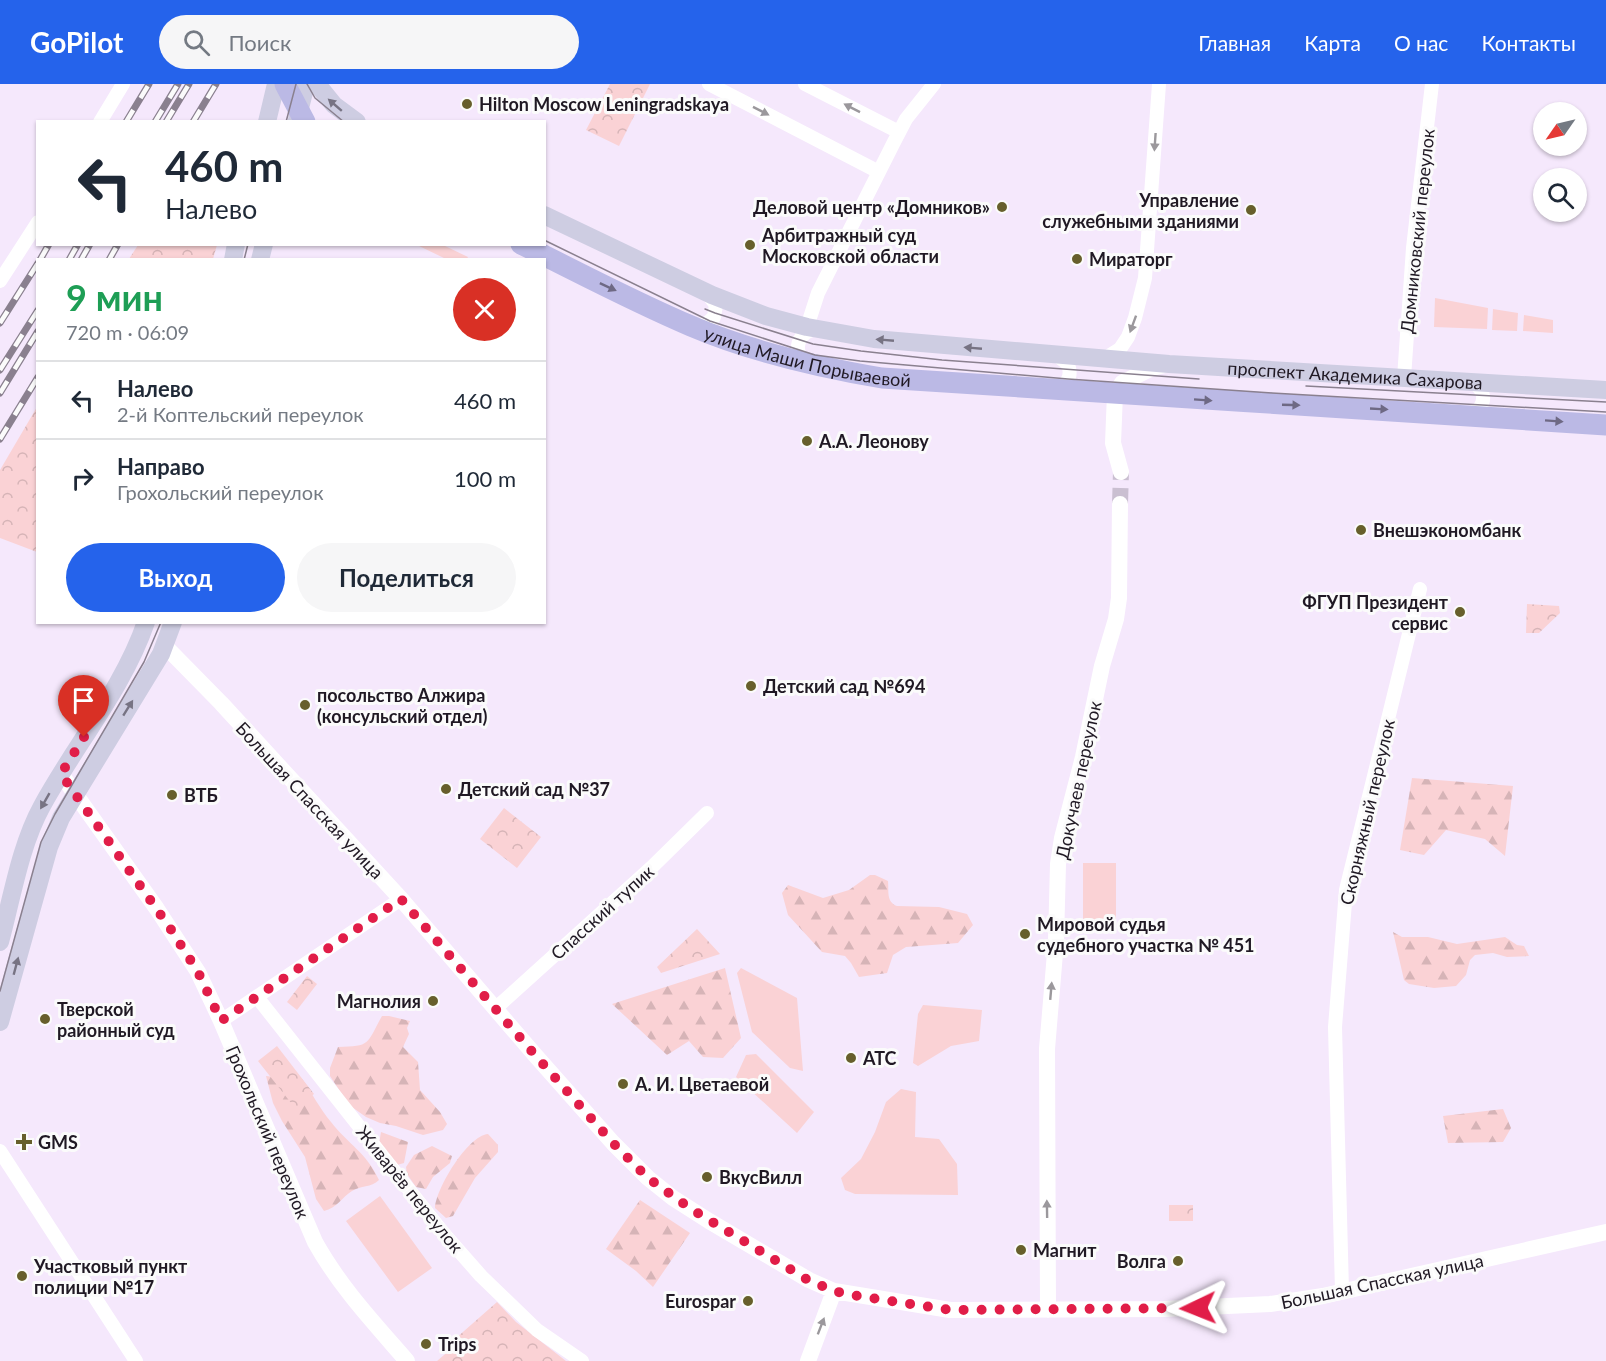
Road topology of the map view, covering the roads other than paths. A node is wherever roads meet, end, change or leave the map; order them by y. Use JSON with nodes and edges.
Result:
{"nodes":[{"id":1,"x":123,"y":84,"type":"edge"},
{"id":2,"x":276,"y":84,"type":"edge"},
{"id":3,"x":285,"y":84,"type":"edge"},
{"id":4,"x":306,"y":84,"type":"edge"},
{"id":5,"x":317,"y":84,"type":"edge"},
{"id":6,"x":709,"y":84,"type":"edge"},
{"id":7,"x":805,"y":84,"type":"edge"},
{"id":8,"x":934,"y":84,"type":"edge"},
{"id":9,"x":1159,"y":84,"type":"edge"},
{"id":10,"x":1432,"y":84,"type":"edge"},
{"id":11,"x":300,"y":118,"type":"edge"},
{"id":12,"x":101,"y":120,"type":"edge"},
{"id":13,"x":267,"y":120,"type":"edge"},
{"id":14,"x":354,"y":120,"type":"edge"},
{"id":15,"x":899,"y":132,"type":"junction"},
{"id":16,"x":879,"y":172,"type":"junction"},
{"id":17,"x":546,"y":216,"type":"edge"},
{"id":18,"x":36,"y":225,"type":"edge"},
{"id":19,"x":525,"y":246,"type":"edge"},
{"id":20,"x":0,"y":281,"type":"edge"},
{"id":21,"x":707,"y":293,"type":"junction"},
{"id":22,"x":692,"y":327,"type":"junction"},
{"id":23,"x":813,"y":328,"type":"junction"},
{"id":24,"x":1056,"y":355,"type":"junction"},
{"id":25,"x":1104,"y":359,"type":"junction"},
{"id":26,"x":1169,"y":364,"type":"junction"},
{"id":27,"x":812,"y":366,"type":"junction"},
{"id":28,"x":1404,"y":378,"type":"junction"},
{"id":29,"x":1467,"y":382,"type":"junction"},
{"id":30,"x":1051,"y":390,"type":"junction"},
{"id":31,"x":1606,"y":390,"type":"edge"},
{"id":32,"x":1115,"y":394,"type":"junction"},
{"id":33,"x":1467,"y":414,"type":"junction"},
{"id":34,"x":1606,"y":425,"type":"edge"},
{"id":35,"x":1121,"y":472,"type":"tunnel mouth"},
{"id":36,"x":1120,"y":504,"type":"tunnel mouth"},
{"id":37,"x":1420,"y":589,"type":"dead end"},
{"id":38,"x":145,"y":624,"type":"edge"},
{"id":39,"x":172,"y":624,"type":"edge"},
{"id":40,"x":165,"y":646,"type":"junction"},
{"id":41,"x":61,"y":774,"type":"junction"},
{"id":42,"x":75,"y":794,"type":"junction"},
{"id":43,"x":707,"y":813,"type":"dead end"},
{"id":44,"x":401,"y":899,"type":"junction"},
{"id":45,"x":0,"y":942,"type":"edge"},
{"id":46,"x":257,"y":997,"type":"junction"},
{"id":47,"x":496,"y":1008,"type":"junction"},
{"id":48,"x":221,"y":1021,"type":"junction"},
{"id":49,"x":0,"y":1022,"type":"edge"},
{"id":50,"x":0,"y":1151,"type":"edge"},
{"id":51,"x":1606,"y":1232,"type":"edge"},
{"id":52,"x":834,"y":1291,"type":"junction"},
{"id":53,"x":1342,"y":1291,"type":"junction"},
{"id":54,"x":1048,"y":1310,"type":"junction"},
{"id":55,"x":136,"y":1361,"type":"edge"},
{"id":56,"x":407,"y":1361,"type":"edge"},
{"id":57,"x":582,"y":1361,"type":"edge"},
{"id":58,"x":808,"y":1361,"type":"edge"}],
"edges":[{"from":1,"to":12,"type":"street"},
{"from":2,"to":13,"type":"main road"},
{"from":3,"to":11,"type":"main road"},
{"from":4,"to":11,"type":"main road"},
{"from":14,"to":5,"type":"main road","one_way":true},
{"from":6,"to":16,"type":"street","one_way":true},
{"from":15,"to":7,"type":"street","one_way":true},
{"from":8,"to":15,"type":"street"},
{"from":9,"to":25,"type":"street","one_way":true},
{"from":10,"to":28,"type":"street","name":"Домниковский переулок"},
{"from":15,"to":16,"type":"street"},
{"from":16,"to":23,"type":"street"},
{"from":17,"to":21,"type":"main road","name":"улица Маши Порываевой"},
{"from":18,"to":20,"type":"street"},
{"from":19,"to":22,"type":"main road","name":"улица Маши Порываевой","one_way":true},
{"from":21,"to":22,"type":"street"},
{"from":21,"to":23,"type":"main road","name":"улица Маши Порываевой"},
{"from":22,"to":27,"type":"main road","name":"улица Маши Порываевой"},
{"from":24,"to":23,"type":"main road","name":"улица Маши Порываевой","one_way":true},
{"from":23,"to":27,"type":"street"},
{"from":24,"to":25,"type":"main road","name":"улица Маши Порываевой"},
{"from":24,"to":30,"type":"street"},
{"from":25,"to":26,"type":"main road","name":"проспект Академика Сахарова"},
{"from":26,"to":28,"type":"main road","name":"проспект Академика Сахарова"},
{"from":26,"to":32,"type":"street"},
{"from":27,"to":30,"type":"main road","name":"улица Маши Порываевой"},
{"from":28,"to":29,"type":"main road","name":"проспект Академика Сахарова"},
{"from":29,"to":31,"type":"main road","name":"проспект Академика Сахарова"},
{"from":29,"to":33,"type":"street"},
{"from":30,"to":32,"type":"main road","name":"улица Маши Порываевой"},
{"from":32,"to":33,"type":"main road","name":"проспект Академика Сахарова","one_way":true},
{"from":32,"to":35,"type":"street"},
{"from":33,"to":34,"type":"main road","name":"проспект Академика Сахарова","one_way":true},
{"from":54,"to":36,"type":"street","name":"Докучаев переулок","one_way":true},
{"from":37,"to":53,"type":"street","name":"Скорняжный переулок"},
{"from":38,"to":41,"type":"main road"},
{"from":39,"to":40,"type":"main road"},
{"from":42,"to":40,"type":"main road","one_way":true},
{"from":40,"to":44,"type":"street","name":"Большая Спасская улица"},
{"from":41,"to":42,"type":"street","name":"Грохольский переулок"},
{"from":41,"to":45,"type":"main road","one_way":true},
{"from":42,"to":48,"type":"street","name":"Грохольский переулок"},
{"from":49,"to":42,"type":"main road","one_way":true},
{"from":43,"to":47,"type":"street","name":"Спасский тупик"},
{"from":44,"to":46,"type":"street"},
{"from":44,"to":47,"type":"street","name":"Большая Спасская улица"},
{"from":46,"to":48,"type":"street"},
{"from":46,"to":57,"type":"street","name":"Живарёв переулок"},
{"from":47,"to":52,"type":"street","name":"Большая Спасская улица"},
{"from":48,"to":56,"type":"street","name":"Грохольский переулок"},
{"from":50,"to":55,"type":"street"},
{"from":51,"to":53,"type":"street","name":"Большая Спасская улица"},
{"from":52,"to":54,"type":"street","name":"Большая Спасская улица"},
{"from":58,"to":52,"type":"street","one_way":true},
{"from":53,"to":54,"type":"street","name":"Большая Спасская улица"}]}
